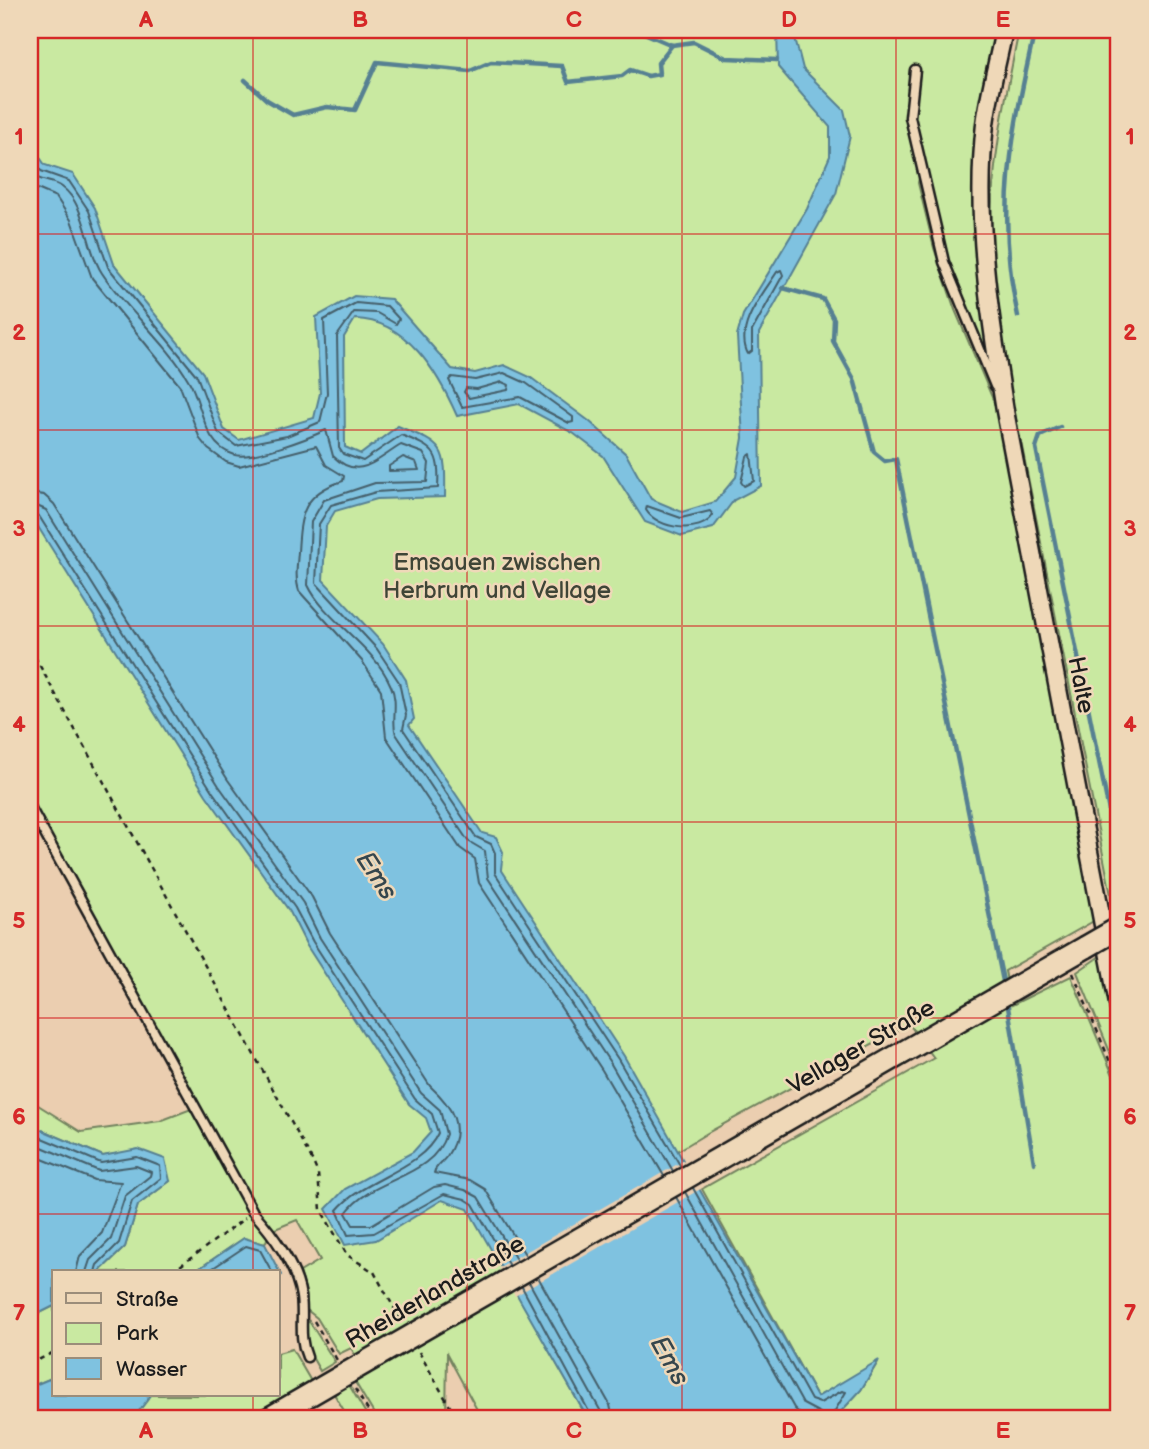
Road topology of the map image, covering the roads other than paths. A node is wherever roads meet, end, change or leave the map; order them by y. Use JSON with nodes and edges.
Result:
{"nodes":[{"id":1,"x":1004,"y":30,"type":"edge"},
{"id":2,"x":915,"y":69,"type":"dead end"},
{"id":3,"x":1005,"y":411,"type":"junction"},
{"id":4,"x":30,"y":807,"type":"edge"},
{"id":5,"x":1119,"y":929,"type":"edge"},
{"id":6,"x":1119,"y":1009,"type":"edge"},
{"id":7,"x":628,"y":1211,"type":"joint"},
{"id":8,"x":307,"y":1357,"type":"dead end"},
{"id":9,"x":268,"y":1419,"type":"edge"}],
"edges":[{"from":1,"to":3,"type":"street","name":"Halte"},
{"from":2,"to":3,"type":"lane"},
{"from":3,"to":6,"type":"street","name":"Halte"},
{"from":4,"to":8,"type":"lane"},
{"from":5,"to":7,"type":"main road","name":"Vellager Straße","bridge":true},
{"from":7,"to":9,"type":"main road","name":"Rheiderlandstraße","bridge":true}]}
